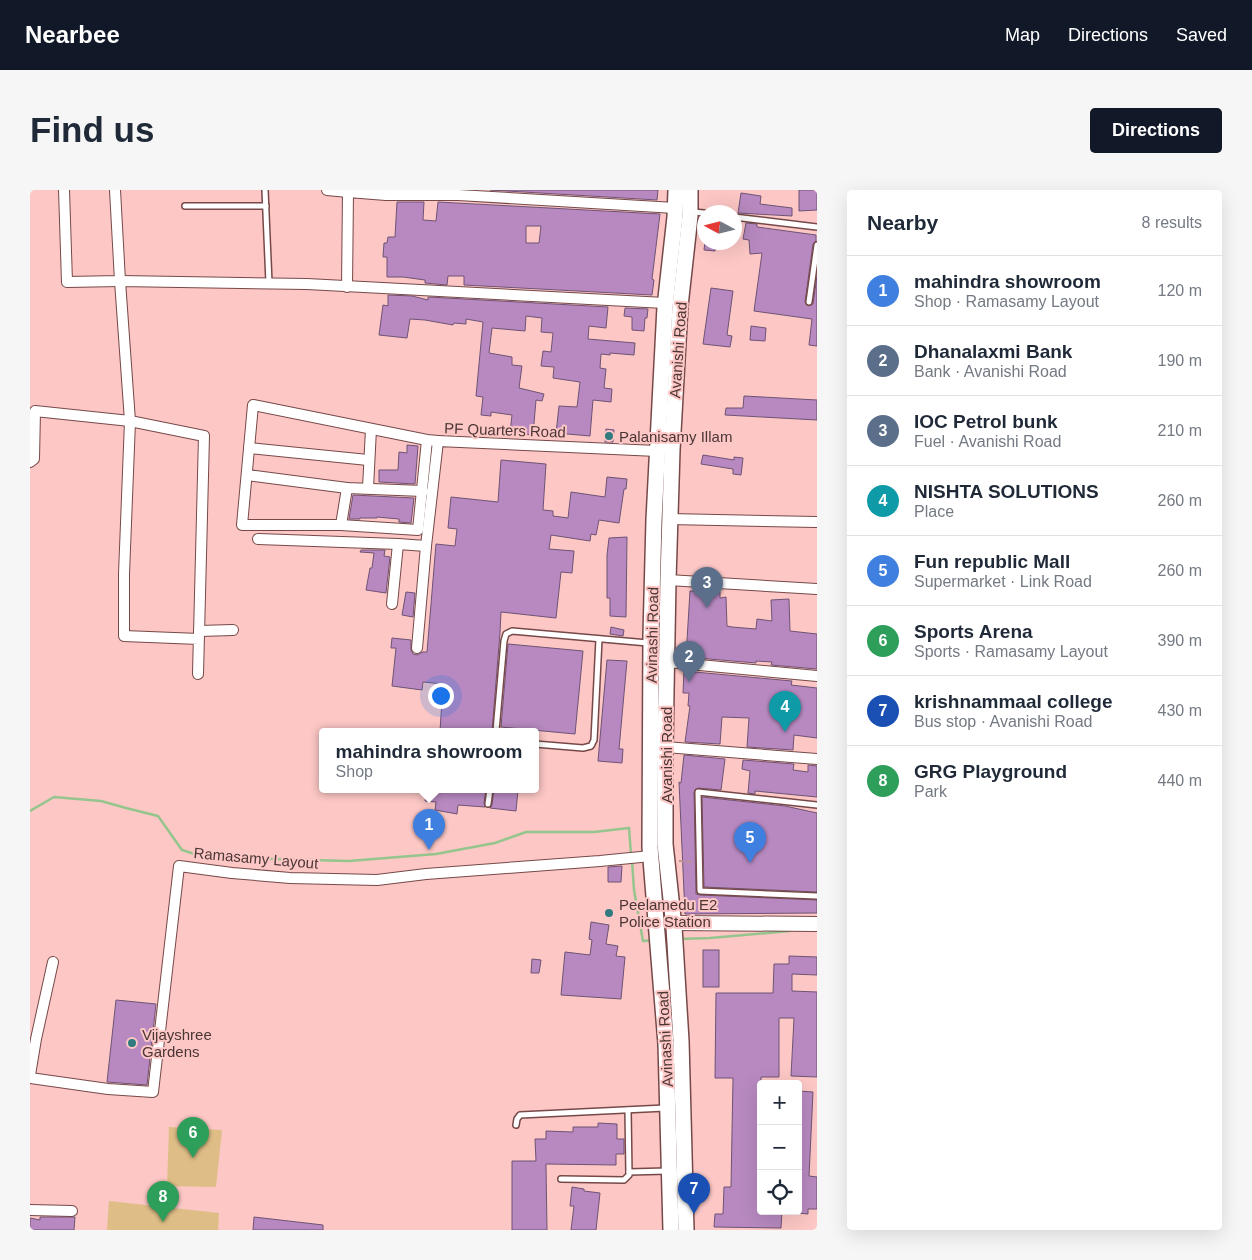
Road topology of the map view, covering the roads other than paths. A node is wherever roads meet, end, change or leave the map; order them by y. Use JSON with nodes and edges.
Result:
{"nodes":[{"id":1,"x":64,"y":190,"type":"edge"},
{"id":2,"x":115,"y":190,"type":"edge"},
{"id":3,"x":265,"y":190,"type":"edge"},
{"id":4,"x":327,"y":190,"type":"edge"},
{"id":5,"x":676,"y":190,"type":"edge"},
{"id":6,"x":690,"y":190,"type":"edge"},
{"id":7,"x":348,"y":192,"type":"junction"},
{"id":8,"x":386,"y":192,"type":"edge"},
{"id":9,"x":185,"y":206,"type":"dead end"},
{"id":10,"x":266,"y":206,"type":"junction"},
{"id":11,"x":690,"y":211,"type":"edge"},
{"id":12,"x":742,"y":218,"type":"edge"},
{"id":13,"x":817,"y":227,"type":"edge"},
{"id":14,"x":817,"y":244,"type":"edge"},
{"id":15,"x":120,"y":281,"type":"junction"},
{"id":16,"x":269,"y":283,"type":"junction"},
{"id":17,"x":346,"y":287,"type":"junction"},
{"id":18,"x":809,"y":302,"type":"dead end"},
{"id":19,"x":666,"y":304,"type":"junction"},
{"id":20,"x":32,"y":410,"type":"edge"},
{"id":21,"x":130,"y":422,"type":"junction"},
{"id":22,"x":371,"y":428,"type":"junction"},
{"id":23,"x":427,"y":440,"type":"junction"},
{"id":24,"x":438,"y":441,"type":"junction"},
{"id":25,"x":250,"y":448,"type":"junction"},
{"id":26,"x":657,"y":451,"type":"junction"},
{"id":27,"x":368,"y":460,"type":"junction"},
{"id":28,"x":30,"y":462,"type":"edge"},
{"id":29,"x":247,"y":475,"type":"junction"},
{"id":30,"x":347,"y":488,"type":"junction"},
{"id":31,"x":368,"y":488,"type":"junction"},
{"id":32,"x":423,"y":491,"type":"junction"},
{"id":33,"x":669,"y":519,"type":"junction"},
{"id":34,"x":817,"y":522,"type":"edge"},
{"id":35,"x":341,"y":525,"type":"junction"},
{"id":36,"x":258,"y":539,"type":"dead end"},
{"id":37,"x":398,"y":544,"type":"junction"},
{"id":38,"x":426,"y":546,"type":"junction"},
{"id":39,"x":668,"y":580,"type":"junction"},
{"id":40,"x":817,"y":589,"type":"edge"},
{"id":41,"x":392,"y":604,"type":"dead end"},
{"id":42,"x":233,"y":630,"type":"dead end"},
{"id":43,"x":199,"y":635,"type":"junction"},
{"id":44,"x":599,"y":639,"type":"junction"},
{"id":45,"x":651,"y":643,"type":"junction"},
{"id":46,"x":417,"y":648,"type":"dead end"},
{"id":47,"x":667,"y":662,"type":"junction"},
{"id":48,"x":198,"y":674,"type":"dead end"},
{"id":49,"x":817,"y":676,"type":"edge"},
{"id":50,"x":496,"y":728,"type":"edge"},
{"id":51,"x":539,"y":744,"type":"edge"},
{"id":52,"x":665,"y":747,"type":"junction"},
{"id":53,"x":817,"y":759,"type":"edge"},
{"id":54,"x":489,"y":793,"type":"edge"},
{"id":55,"x":488,"y":804,"type":"dead end"},
{"id":56,"x":817,"y":805,"type":"edge"},
{"id":57,"x":651,"y":856,"type":"junction"},
{"id":58,"x":817,"y":896,"type":"edge"},
{"id":59,"x":817,"y":924,"type":"edge"},
{"id":60,"x":668,"y":926,"type":"junction"},
{"id":61,"x":667,"y":949,"type":"junction"},
{"id":62,"x":53,"y":962,"type":"dead end"},
{"id":63,"x":30,"y":1076,"type":"edge"},
{"id":64,"x":668,"y":1108,"type":"junction"},
{"id":65,"x":628,"y":1110,"type":"junction"},
{"id":66,"x":516,"y":1126,"type":"dead end"},
{"id":67,"x":670,"y":1171,"type":"junction"},
{"id":68,"x":629,"y":1172,"type":"junction"},
{"id":69,"x":561,"y":1179,"type":"dead end"},
{"id":70,"x":30,"y":1210,"type":"edge"},
{"id":71,"x":72,"y":1211,"type":"dead end"},
{"id":72,"x":671,"y":1230,"type":"edge"},
{"id":73,"x":686,"y":1230,"type":"edge"}],
"edges":[{"from":1,"to":15,"type":"street"},
{"from":2,"to":15,"type":"street"},
{"from":3,"to":10,"type":"lane"},
{"from":4,"to":7,"type":"street"},
{"from":5,"to":11,"type":"main road","name":"Avinashi Road"},
{"from":6,"to":11,"type":"main road","name":"Avanishi Road"},
{"from":7,"to":8,"type":"street"},
{"from":7,"to":17,"type":"street"},
{"from":8,"to":11,"type":"street"},
{"from":9,"to":10,"type":"lane"},
{"from":10,"to":16,"type":"lane"},
{"from":11,"to":19,"type":"main road","name":"Avinashi Road"},
{"from":11,"to":33,"type":"main road","name":"Avanishi Road"},
{"from":12,"to":13,"type":"lane"},
{"from":14,"to":18,"type":"lane"},
{"from":15,"to":16,"type":"street"},
{"from":15,"to":21,"type":"street"},
{"from":16,"to":17,"type":"street"},
{"from":17,"to":19,"type":"street"},
{"from":19,"to":26,"type":"main road","name":"Avinashi Road"},
{"from":20,"to":21,"type":"street"},
{"from":20,"to":28,"type":"street"},
{"from":21,"to":43,"type":"street"},
{"from":21,"to":43,"type":"street"},
{"from":22,"to":23,"type":"street"},
{"from":22,"to":25,"type":"street"},
{"from":22,"to":27,"type":"street"},
{"from":23,"to":24,"type":"street"},
{"from":23,"to":32,"type":"street"},
{"from":24,"to":26,"type":"street","name":"PF Quarters Road"},
{"from":24,"to":38,"type":"street","name":"PF Quarters Road"},
{"from":25,"to":27,"type":"street"},
{"from":25,"to":29,"type":"street"},
{"from":26,"to":45,"type":"main road","name":"Avinashi Road"},
{"from":27,"to":31,"type":"street"},
{"from":29,"to":30,"type":"street"},
{"from":29,"to":35,"type":"street"},
{"from":30,"to":31,"type":"street"},
{"from":30,"to":35,"type":"street"},
{"from":31,"to":32,"type":"street"},
{"from":32,"to":35,"type":"street"},
{"from":33,"to":34,"type":"street"},
{"from":33,"to":39,"type":"main road","name":"Avanishi Road"},
{"from":36,"to":37,"type":"street"},
{"from":37,"to":38,"type":"street"},
{"from":37,"to":41,"type":"street"},
{"from":38,"to":46,"type":"street","name":"PF Quarters Road"},
{"from":39,"to":40,"type":"street"},
{"from":39,"to":47,"type":"main road","name":"Avanishi Road"},
{"from":42,"to":43,"type":"street"},
{"from":43,"to":48,"type":"street"},
{"from":44,"to":45,"type":"lane"},
{"from":44,"to":50,"type":"lane"},
{"from":44,"to":51,"type":"lane"},
{"from":45,"to":57,"type":"main road","name":"Avinashi Road"},
{"from":47,"to":49,"type":"street"},
{"from":47,"to":52,"type":"main road","name":"Avanishi Road"},
{"from":52,"to":53,"type":"street"},
{"from":52,"to":60,"type":"main road","name":"Avanishi Road"},
{"from":54,"to":55,"type":"lane"},
{"from":56,"to":58,"type":"lane"},
{"from":57,"to":60,"type":"main road","name":"Avinashi Road"},
{"from":57,"to":63,"type":"street","name":"Ramasamy Layout"},
{"from":59,"to":60,"type":"street"},
{"from":60,"to":61,"type":"main road","name":"Avinashi Road"},
{"from":61,"to":64,"type":"main road","name":"Avinashi Road"},
{"from":61,"to":73,"type":"main road"},
{"from":62,"to":63,"type":"street"},
{"from":64,"to":65,"type":"lane"},
{"from":64,"to":67,"type":"main road","name":"Avinashi Road"},
{"from":65,"to":66,"type":"lane"},
{"from":65,"to":68,"type":"lane"},
{"from":67,"to":68,"type":"lane"},
{"from":67,"to":72,"type":"main road","name":"Avinashi Road"},
{"from":68,"to":69,"type":"lane"},
{"from":70,"to":71,"type":"street"}]}
